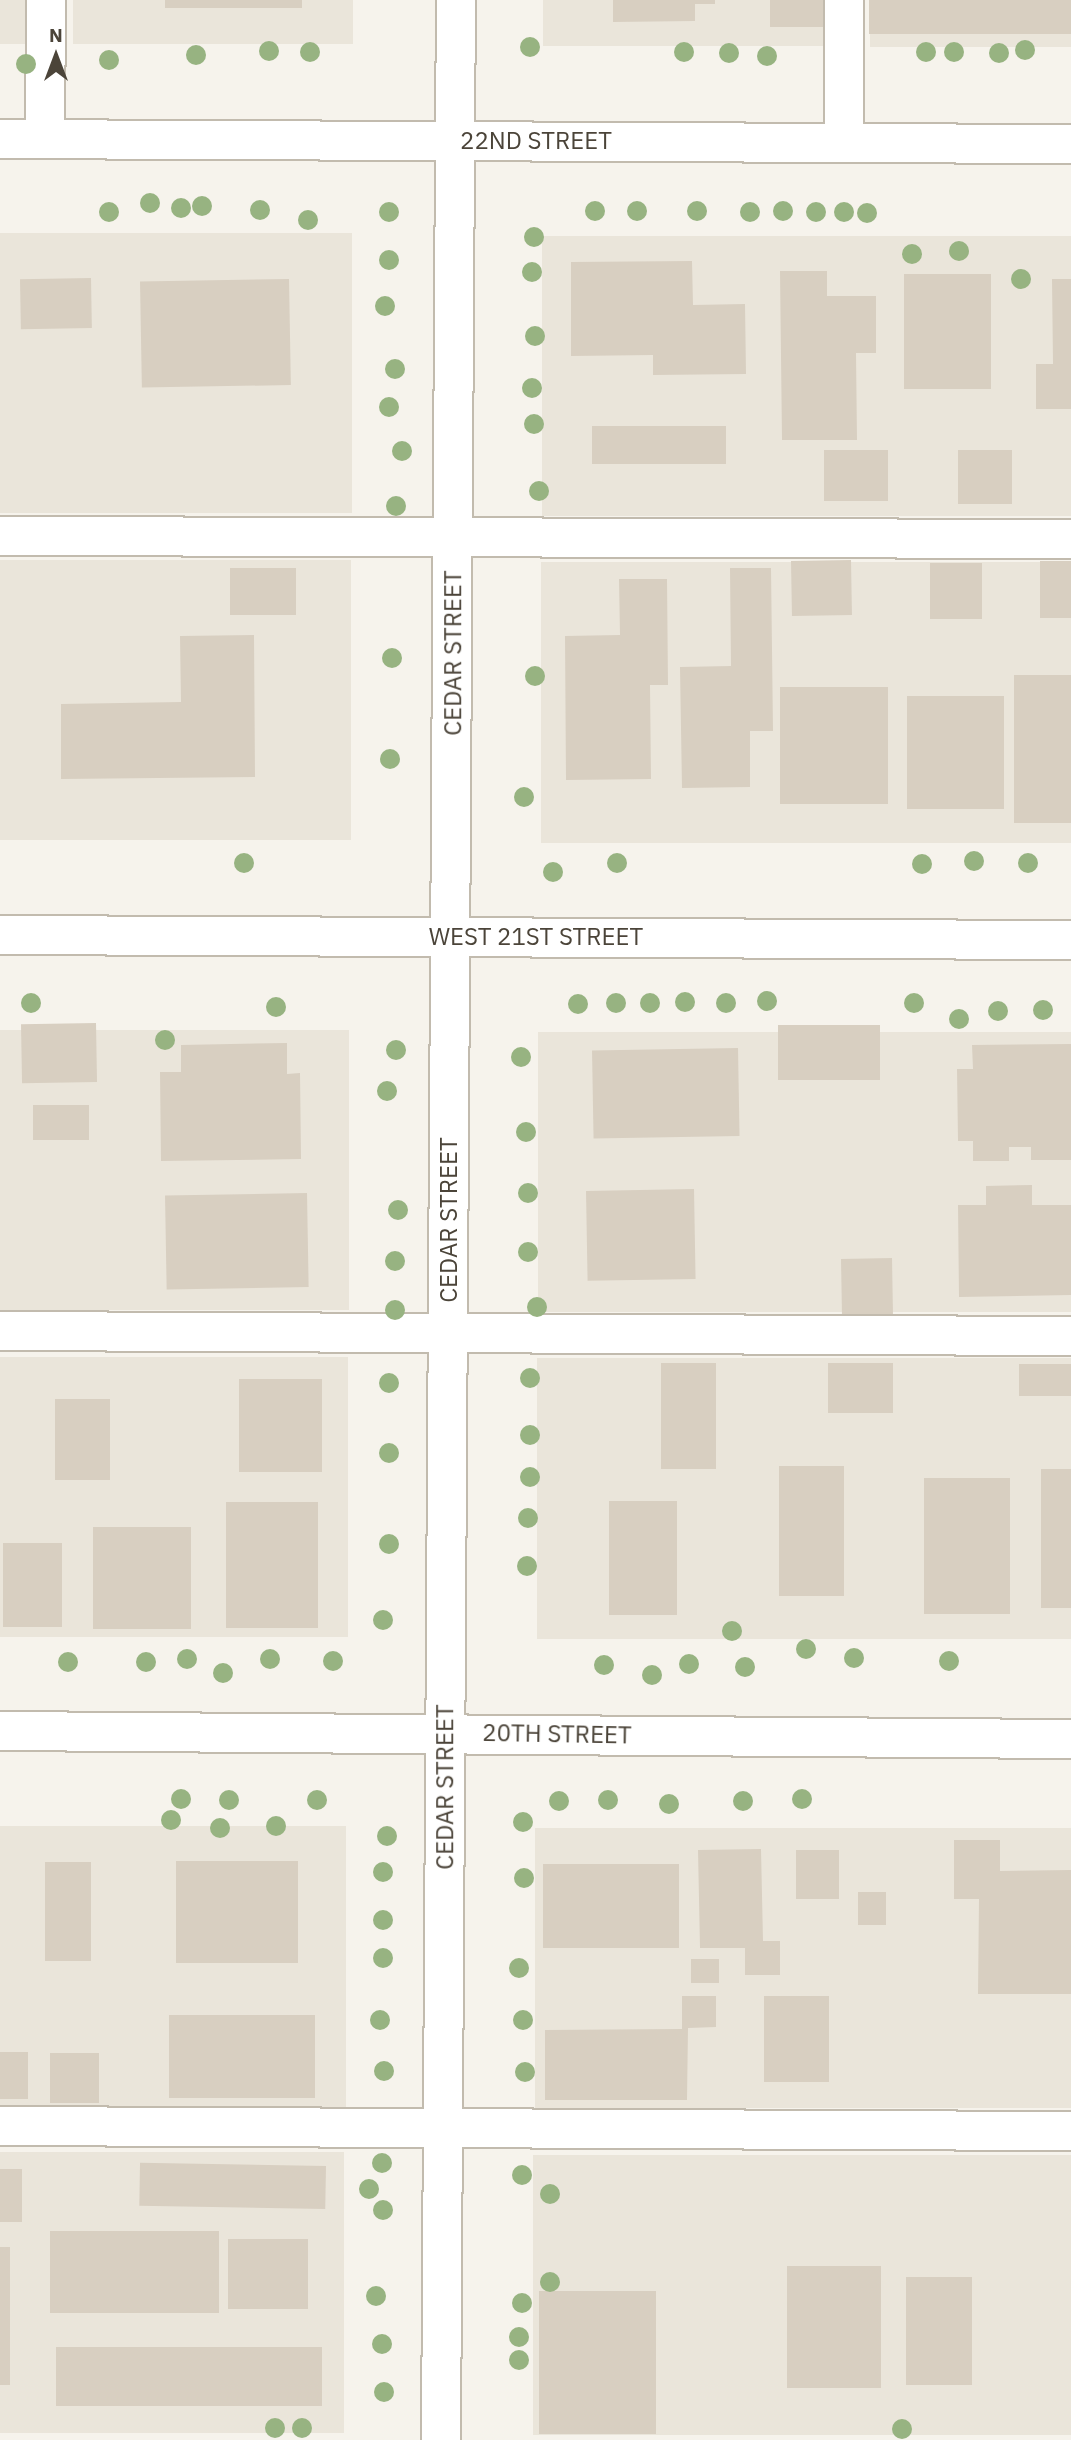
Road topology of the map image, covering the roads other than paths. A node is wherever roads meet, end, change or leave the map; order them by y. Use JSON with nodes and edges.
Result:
{"nodes":[{"id":1,"x":46,"y":0,"type":"edge"},
{"id":2,"x":456,"y":0,"type":"edge"},
{"id":3,"x":844,"y":0,"type":"edge"},
{"id":4,"x":0,"y":139,"type":"edge"},
{"id":5,"x":45,"y":139,"type":"junction"},
{"id":6,"x":456,"y":141,"type":"junction"},
{"id":7,"x":844,"y":143,"type":"junction"},
{"id":8,"x":1071,"y":144,"type":"edge"},
{"id":9,"x":0,"y":536,"type":"edge"},
{"id":10,"x":454,"y":537,"type":"junction"},
{"id":11,"x":1071,"y":538,"type":"edge"},
{"id":12,"x":0,"y":935,"type":"edge"},
{"id":13,"x":451,"y":937,"type":"junction"},
{"id":14,"x":1071,"y":940,"type":"edge"},
{"id":15,"x":0,"y":1331,"type":"edge"},
{"id":16,"x":448,"y":1332,"type":"junction"},
{"id":17,"x":1071,"y":1336,"type":"edge"},
{"id":18,"x":0,"y":1731,"type":"edge"},
{"id":19,"x":446,"y":1733,"type":"junction"},
{"id":20,"x":1071,"y":1739,"type":"edge"},
{"id":21,"x":0,"y":2126,"type":"edge"},
{"id":22,"x":443,"y":2130,"type":"junction"},
{"id":23,"x":1071,"y":2131,"type":"edge"},
{"id":24,"x":441,"y":2440,"type":"edge"}],
"edges":[{"from":1,"to":5,"type":"street"},
{"from":2,"to":6,"type":"street","name":"CEDAR STREET"},
{"from":3,"to":7,"type":"street"},
{"from":4,"to":5,"type":"street","name":"22ND STREET"},
{"from":5,"to":6,"type":"street","name":"22ND STREET"},
{"from":6,"to":7,"type":"street","name":"22ND STREET"},
{"from":6,"to":10,"type":"street","name":"CEDAR STREET"},
{"from":7,"to":8,"type":"street","name":"22ND STREET"},
{"from":9,"to":10,"type":"street"},
{"from":10,"to":11,"type":"street"},
{"from":10,"to":13,"type":"street","name":"CEDAR STREET"},
{"from":12,"to":13,"type":"street","name":"WEST 21ST STREET"},
{"from":13,"to":14,"type":"street","name":"WEST 21ST STREET"},
{"from":13,"to":16,"type":"street","name":"CEDAR STREET"},
{"from":15,"to":16,"type":"street"},
{"from":16,"to":17,"type":"street"},
{"from":16,"to":19,"type":"street","name":"CEDAR STREET"},
{"from":18,"to":19,"type":"street","name":"20TH STREET"},
{"from":19,"to":20,"type":"street","name":"20TH STREET"},
{"from":19,"to":22,"type":"street","name":"CEDAR STREET"},
{"from":21,"to":22,"type":"street"},
{"from":22,"to":23,"type":"street"},
{"from":22,"to":24,"type":"street","name":"CEDAR STREET"}]}
